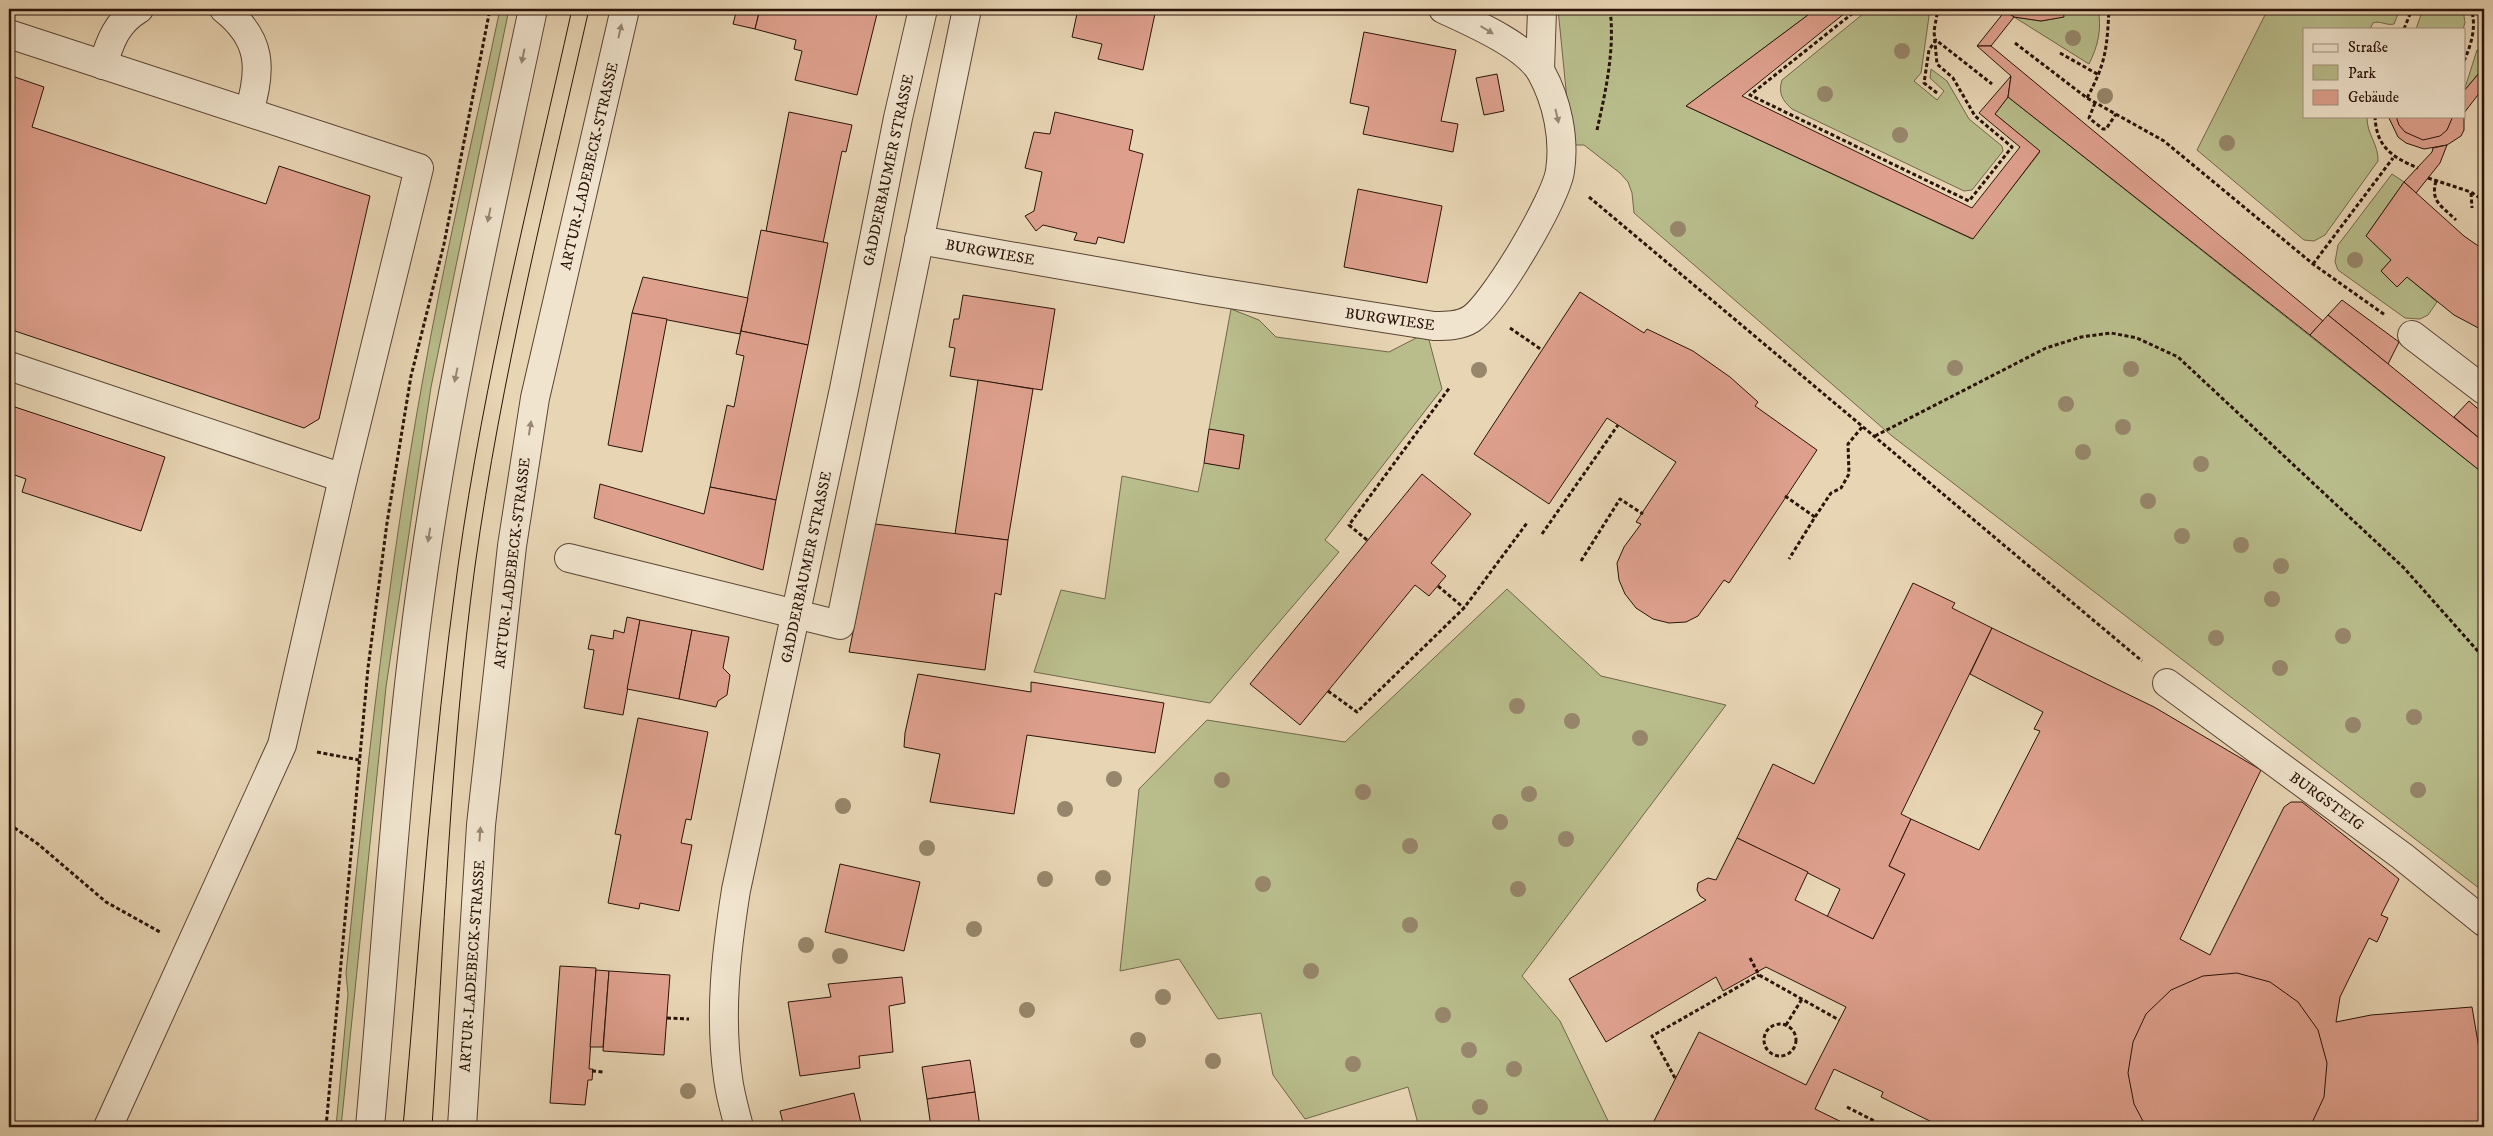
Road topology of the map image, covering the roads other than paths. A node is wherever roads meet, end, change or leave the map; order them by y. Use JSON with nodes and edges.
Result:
{"nodes":[{"id":1,"x":138,"y":9,"type":"edge"},
{"id":2,"x":224,"y":9,"type":"edge"},
{"id":3,"x":533,"y":9,"type":"edge"},
{"id":4,"x":626,"y":9,"type":"edge"},
{"id":5,"x":923,"y":9,"type":"edge"},
{"id":6,"x":967,"y":9,"type":"edge"},
{"id":7,"x":1443,"y":9,"type":"edge"},
{"id":8,"x":1542,"y":9,"type":"edge"},
{"id":9,"x":9,"y":34,"type":"edge"},
{"id":10,"x":103,"y":65,"type":"junction"},
{"id":11,"x":1540,"y":70,"type":"junction"},
{"id":12,"x":249,"y":112,"type":"junction"},
{"id":13,"x":919,"y":240,"type":"junction"},
{"id":14,"x":2412,"y":334,"type":"road end"},
{"id":15,"x":9,"y":366,"type":"edge"},
{"id":16,"x":2484,"y":390,"type":"edge"},
{"id":17,"x":343,"y":478,"type":"junction"},
{"id":18,"x":569,"y":558,"type":"dead end"},
{"id":19,"x":796,"y":616,"type":"junction"},
{"id":20,"x":2167,"y":683,"type":"road end"},
{"id":21,"x":2484,"y":922,"type":"edge"},
{"id":22,"x":108,"y":1127,"type":"edge"},
{"id":23,"x":370,"y":1127,"type":"edge"},
{"id":24,"x":462,"y":1127,"type":"edge"},
{"id":25,"x":739,"y":1127,"type":"edge"}],
"edges":[{"from":1,"to":10,"type":"street"},
{"from":2,"to":12,"type":"street"},
{"from":3,"to":23,"type":"street","one_way":true},
{"from":24,"to":4,"type":"street","name":"ARTUR-LADEBECK-STRASSE","one_way":true},
{"from":5,"to":19,"type":"street","name":"GADDERBAUMER STRASSE"},
{"from":6,"to":13,"type":"street"},
{"from":7,"to":11,"type":"street","name":"BURGWIESE","one_way":true},
{"from":8,"to":11,"type":"street"},
{"from":9,"to":10,"type":"street"},
{"from":10,"to":12,"type":"street"},
{"from":11,"to":13,"type":"street","name":"BURGWIESE","one_way":true},
{"from":12,"to":17,"type":"street"},
{"from":13,"to":19,"type":"street"},
{"from":14,"to":16,"type":"street"},
{"from":15,"to":17,"type":"street"},
{"from":17,"to":22,"type":"street"},
{"from":18,"to":19,"type":"street"},
{"from":19,"to":25,"type":"street","name":"GADDERBAUMER STRASSE"},
{"from":20,"to":21,"type":"street","name":"BURGSTEIG"}]}
